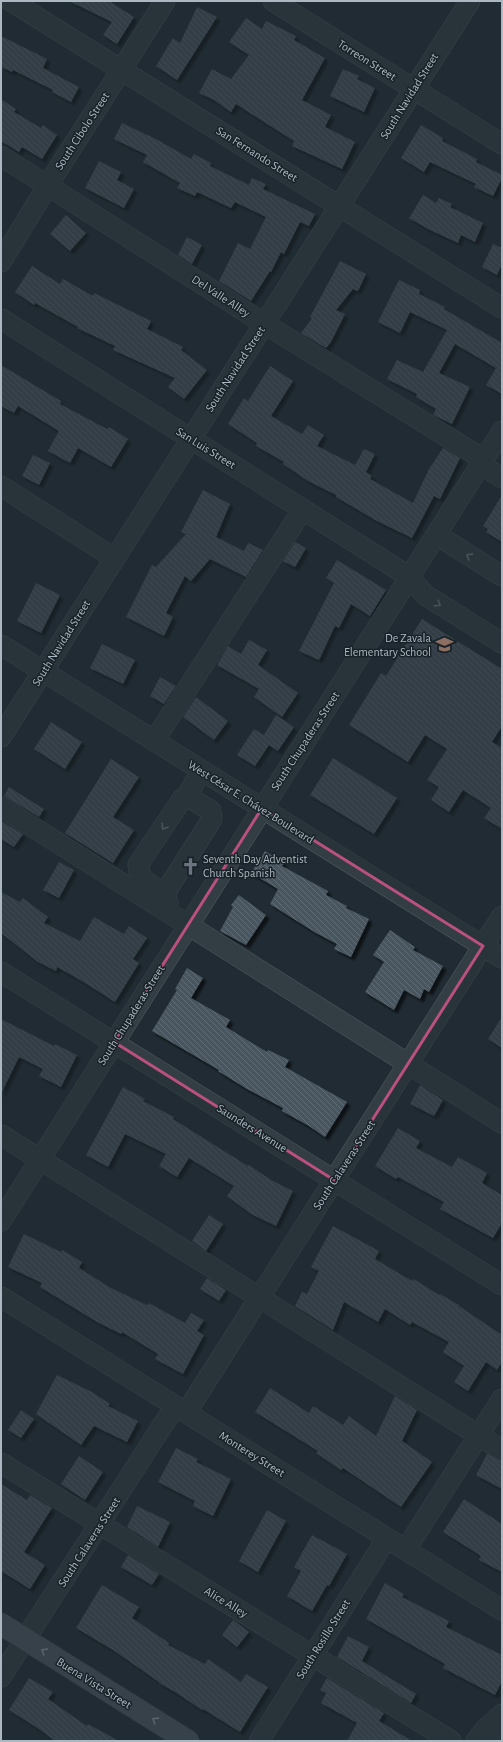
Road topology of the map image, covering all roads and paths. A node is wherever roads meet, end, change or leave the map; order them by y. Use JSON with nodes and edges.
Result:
{"nodes":[{"id":1,"x":11,"y":1,"type":"edge"},
{"id":2,"x":165,"y":1,"type":"edge"},
{"id":3,"x":273,"y":1,"type":"edge"},
{"id":4,"x":470,"y":1,"type":"edge"},
{"id":5,"x":122,"y":70,"type":"junction"},
{"id":6,"x":413,"y":88,"type":"junction"},
{"id":7,"x":502,"y":144,"type":"edge"},
{"id":8,"x":1,"y":156,"type":"edge"},
{"id":9,"x":48,"y":185,"type":"junction"},
{"id":10,"x":339,"y":206,"type":"junction"},
{"id":11,"x":1,"y":262,"type":"edge"},
{"id":12,"x":502,"y":308,"type":"edge"},
{"id":13,"x":1,"y":319,"type":"edge"},
{"id":14,"x":265,"y":324,"type":"junction"},
{"id":15,"x":502,"y":431,"type":"edge"},
{"id":16,"x":190,"y":438,"type":"junction"},
{"id":17,"x":482,"y":462,"type":"junction"},
{"id":18,"x":502,"y":478,"type":"edge"},
{"id":19,"x":1,"y":486,"type":"edge"},
{"id":20,"x":303,"y":509,"type":"junction"},
{"id":21,"x":437,"y":535,"type":"junction"},
{"id":22,"x":114,"y":558,"type":"junction"},
{"id":23,"x":502,"y":576,"type":"edge"},
{"id":24,"x":410,"y":577,"type":"junction"},
{"id":25,"x":502,"y":643,"type":"edge"},
{"id":26,"x":1,"y":646,"type":"edge"},
{"id":27,"x":43,"y":672,"type":"junction"},
{"id":28,"x":1,"y":737,"type":"edge"},
{"id":29,"x":154,"y":741,"type":"junction"},
{"id":30,"x":202,"y":771,"type":"junction"},
{"id":31,"x":189,"y":792,"type":"junction"},
{"id":32,"x":1,"y":807,"type":"edge"},
{"id":33,"x":262,"y":808,"type":"junction"},
{"id":34,"x":166,"y":902,"type":"junction"},
{"id":35,"x":502,"y":916,"type":"edge"},
{"id":36,"x":188,"y":925,"type":"junction"},
{"id":37,"x":483,"y":946,"type":"junction"},
{"id":38,"x":502,"y":958,"type":"edge"},
{"id":39,"x":1,"y":972,"type":"edge"},
{"id":40,"x":114,"y":1042,"type":"junction"},
{"id":41,"x":409,"y":1064,"type":"junction"},
{"id":42,"x":502,"y":1123,"type":"edge"},
{"id":43,"x":1,"y":1135,"type":"edge"},
{"id":44,"x":40,"y":1159,"type":"junction"},
{"id":45,"x":334,"y":1180,"type":"junction"},
{"id":46,"x":1,"y":1221,"type":"edge"},
{"id":47,"x":502,"y":1285,"type":"edge"},
{"id":48,"x":1,"y":1298,"type":"edge"},
{"id":49,"x":260,"y":1298,"type":"junction"},
{"id":50,"x":502,"y":1399,"type":"edge"},
{"id":51,"x":181,"y":1410,"type":"junction"},
{"id":52,"x":478,"y":1436,"type":"junction"},
{"id":53,"x":502,"y":1450,"type":"edge"},
{"id":54,"x":1,"y":1463,"type":"edge"},
{"id":55,"x":100,"y":1525,"type":"junction"},
{"id":56,"x":387,"y":1538,"type":"junction"},
{"id":57,"x":406,"y":1549,"type":"junction"},
{"id":58,"x":502,"y":1610,"type":"edge"},
{"id":59,"x":1,"y":1624,"type":"edge"},
{"id":60,"x":25,"y":1639,"type":"junction"},
{"id":61,"x":313,"y":1656,"type":"junction"},
{"id":62,"x":1,"y":1677,"type":"edge"},
{"id":63,"x":502,"y":1714,"type":"edge"},
{"id":64,"x":481,"y":1735,"type":"edge"},
{"id":65,"x":188,"y":1741,"type":"edge"},
{"id":66,"x":260,"y":1741,"type":"edge"},
{"id":67,"x":451,"y":1741,"type":"edge"},
{"id":68,"x":502,"y":1741,"type":"edge"}],
"edges":[{"from":1,"to":5,"type":"street","name":"San Fernando Street"},
{"from":2,"to":5,"type":"street","name":"South Cibolo Street"},
{"from":3,"to":6,"type":"street","name":"Torreon Street"},
{"from":4,"to":6,"type":"street","name":"South Navidad Street"},
{"from":5,"to":9,"type":"street","name":"South Cibolo Street"},
{"from":5,"to":10,"type":"street","name":"San Fernando Street"},
{"from":6,"to":7,"type":"street","name":"Torreon Street"},
{"from":6,"to":10,"type":"street","name":"South Navidad Street"},
{"from":8,"to":9,"type":"street","name":"Del Valle Alley"},
{"from":9,"to":11,"type":"street","name":"South Cibolo Street"},
{"from":9,"to":14,"type":"street","name":"Del Valle Alley"},
{"from":10,"to":12,"type":"street","name":"San Fernando Street"},
{"from":10,"to":14,"type":"street","name":"South Navidad Street"},
{"from":13,"to":16,"type":"street","name":"San Luis Street"},
{"from":14,"to":16,"type":"street","name":"South Navidad Street"},
{"from":14,"to":17,"type":"street","name":"Del Valle Alley"},
{"from":15,"to":17,"type":"street","name":"South Chupaderas Street"},
{"from":16,"to":20,"type":"street","name":"San Luis Street"},
{"from":16,"to":22,"type":"street","name":"South Navidad Street"},
{"from":17,"to":18,"type":"street","name":"Del Valle Alley"},
{"from":17,"to":21,"type":"street","name":"South Chupaderas Street"},
{"from":19,"to":22,"type":"street"},
{"from":20,"to":24,"type":"street","name":"San Luis Street"},
{"from":20,"to":29,"type":"street"},
{"from":23,"to":21,"type":"street","one_way":true},
{"from":21,"to":24,"type":"street","name":"South Chupaderas Street"},
{"from":22,"to":27,"type":"street","name":"South Navidad Street"},
{"from":24,"to":25,"type":"street","name":"San Luis Street","one_way":true},
{"from":24,"to":33,"type":"street","name":"South Chupaderas Street"},
{"from":26,"to":27,"type":"street","name":"West César E. Chávez Boulevard"},
{"from":27,"to":28,"type":"street","name":"South Navidad Street"},
{"from":27,"to":29,"type":"street","name":"West César E. Chávez Boulevard"},
{"from":29,"to":30,"type":"street","name":"West César E. Chávez Boulevard"},
{"from":30,"to":31,"type":"street"},
{"from":30,"to":33,"type":"street","name":"West César E. Chávez Boulevard"},
{"from":31,"to":34,"type":"street"},
{"from":31,"to":34,"type":"street","one_way":true},
{"from":32,"to":34,"type":"street"},
{"from":33,"to":36,"type":"street","name":"South Chupaderas Street"},
{"from":33,"to":37,"type":"street","name":"West César E. Chávez Boulevard"},
{"from":34,"to":36,"type":"street"},
{"from":35,"to":37,"type":"street","name":"South Calaveras Street"},
{"from":36,"to":40,"type":"street","name":"South Chupaderas Street"},
{"from":36,"to":41,"type":"street"},
{"from":37,"to":38,"type":"street","name":"West César E. Chávez Boulevard"},
{"from":37,"to":41,"type":"street","name":"South Calaveras Street"},
{"from":39,"to":40,"type":"street","name":"Saunders Avenue"},
{"from":40,"to":44,"type":"street","name":"South Chupaderas Street"},
{"from":40,"to":45,"type":"street","name":"Saunders Avenue"},
{"from":41,"to":42,"type":"street"},
{"from":41,"to":45,"type":"street","name":"South Calaveras Street"},
{"from":43,"to":44,"type":"street"},
{"from":44,"to":46,"type":"street","name":"South Chupaderas Street"},
{"from":44,"to":49,"type":"street"},
{"from":45,"to":47,"type":"street","name":"Saunders Avenue"},
{"from":45,"to":49,"type":"street","name":"South Calaveras Street"},
{"from":48,"to":51,"type":"street","name":"Monterey Street"},
{"from":49,"to":51,"type":"street","name":"South Calaveras Street"},
{"from":49,"to":52,"type":"street"},
{"from":50,"to":52,"type":"street"},
{"from":51,"to":55,"type":"street","name":"South Calaveras Street"},
{"from":51,"to":56,"type":"street","name":"Monterey Street"},
{"from":52,"to":53,"type":"street"},
{"from":52,"to":57,"type":"street"},
{"from":54,"to":55,"type":"street","name":"Alice Alley"},
{"from":55,"to":60,"type":"street","name":"South Calaveras Street"},
{"from":55,"to":61,"type":"street","name":"Alice Alley"},
{"from":56,"to":57,"type":"street","name":"Monterey Street"},
{"from":56,"to":61,"type":"street","name":"South Rosillo Street"},
{"from":57,"to":58,"type":"street","name":"Monterey Street"},
{"from":59,"to":60,"type":"main road","name":"Buena Vista Street"},
{"from":60,"to":62,"type":"street","name":"South Calaveras Street"},
{"from":65,"to":60,"type":"main road","name":"Buena Vista Street","one_way":true},
{"from":61,"to":66,"type":"street","name":"South Rosillo Street"},
{"from":61,"to":67,"type":"street","name":"Alice Alley"},
{"from":63,"to":64,"type":"street"},
{"from":64,"to":68,"type":"street"}]}
